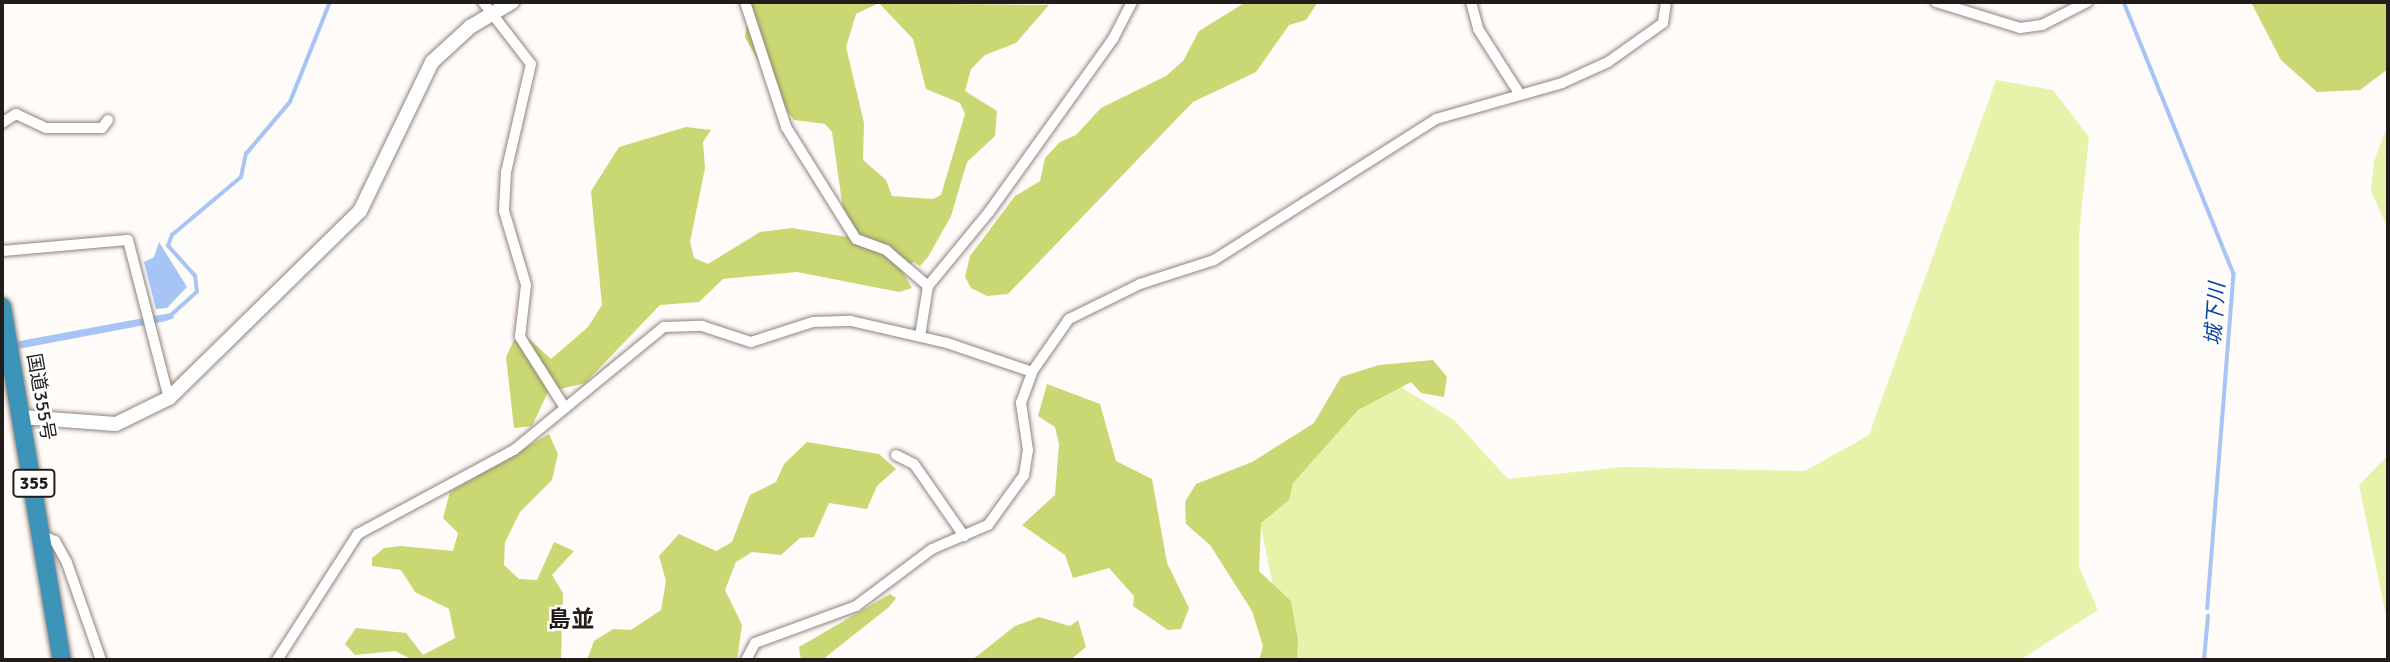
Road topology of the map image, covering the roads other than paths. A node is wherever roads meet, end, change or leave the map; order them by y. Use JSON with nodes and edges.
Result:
{"nodes":[{"id":1,"x":483,"y":2,"type":"edge"},
{"id":2,"x":512,"y":2,"type":"edge"},
{"id":3,"x":745,"y":2,"type":"edge"},
{"id":4,"x":1132,"y":2,"type":"edge"},
{"id":5,"x":1471,"y":2,"type":"edge"},
{"id":6,"x":1666,"y":2,"type":"edge"},
{"id":7,"x":1936,"y":2,"type":"edge"},
{"id":8,"x":2087,"y":2,"type":"edge"},
{"id":9,"x":495,"y":11,"type":"junction"},
{"id":10,"x":1519,"y":93,"type":"junction"},
{"id":11,"x":108,"y":120,"type":"dead end"},
{"id":12,"x":2,"y":123,"type":"edge"},
{"id":13,"x":2,"y":251,"type":"edge"},
{"id":14,"x":928,"y":286,"type":"junction"},
{"id":15,"x":2,"y":307,"type":"edge"},
{"id":16,"x":920,"y":336,"type":"junction"},
{"id":17,"x":1032,"y":372,"type":"junction"},
{"id":18,"x":169,"y":398,"type":"junction"},
{"id":19,"x":565,"y":408,"type":"junction"},
{"id":20,"x":22,"y":417,"type":"junction"},
{"id":21,"x":896,"y":455,"type":"dead end"},
{"id":22,"x":964,"y":536,"type":"junction"},
{"id":23,"x":45,"y":537,"type":"junction"},
{"id":24,"x":62,"y":660,"type":"edge"},
{"id":25,"x":101,"y":660,"type":"edge"},
{"id":26,"x":277,"y":660,"type":"edge"},
{"id":27,"x":746,"y":660,"type":"edge"}],
"edges":[{"from":1,"to":9,"type":"street"},
{"from":2,"to":9,"type":"street"},
{"from":3,"to":14,"type":"street"},
{"from":4,"to":14,"type":"street"},
{"from":5,"to":10,"type":"street"},
{"from":6,"to":10,"type":"street"},
{"from":7,"to":8,"type":"street"},
{"from":9,"to":18,"type":"street"},
{"from":9,"to":19,"type":"street"},
{"from":10,"to":17,"type":"street"},
{"from":11,"to":12,"type":"street"},
{"from":13,"to":18,"type":"street"},
{"from":14,"to":16,"type":"street"},
{"from":15,"to":20,"type":"highway","name":"国道355号","number":"355"},
{"from":16,"to":17,"type":"street"},
{"from":16,"to":19,"type":"street"},
{"from":17,"to":22,"type":"street"},
{"from":18,"to":20,"type":"street"},
{"from":19,"to":26,"type":"street"},
{"from":20,"to":23,"type":"highway","name":"国道355号","number":"355"},
{"from":21,"to":22,"type":"street"},
{"from":22,"to":27,"type":"street"},
{"from":23,"to":24,"type":"highway","name":"国道355号","number":"355"},
{"from":23,"to":25,"type":"street"}]}
